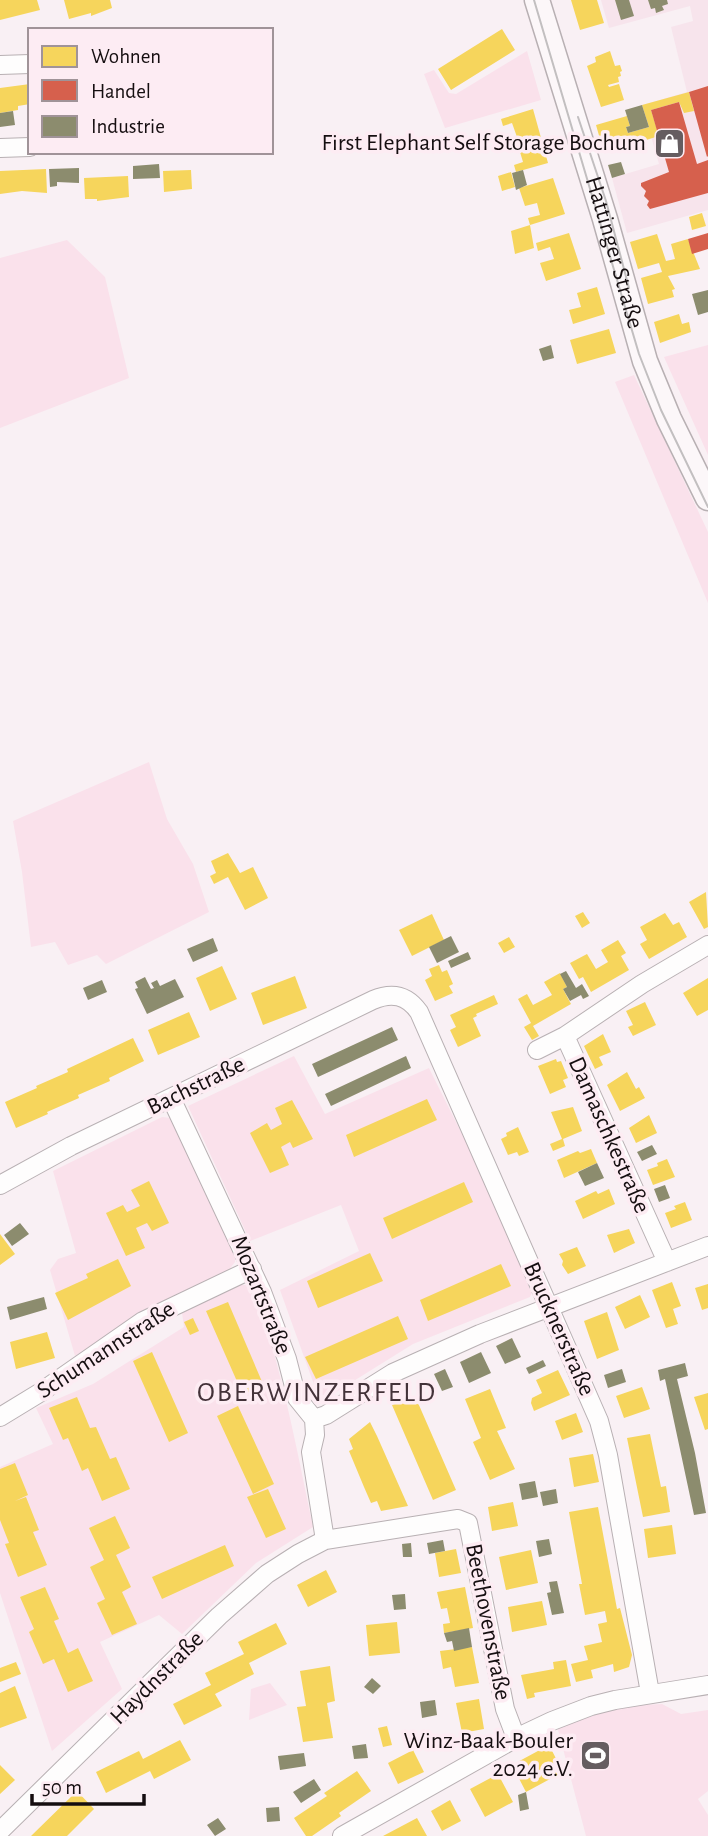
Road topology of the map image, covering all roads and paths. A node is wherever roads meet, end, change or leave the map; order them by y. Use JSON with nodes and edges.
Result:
{"nodes":[{"id":1,"x":537,"y":0,"type":"edge"},
{"id":2,"x":28,"y":64,"type":"edge"},
{"id":3,"x":0,"y":65,"type":"edge"},
{"id":4,"x":28,"y":147,"type":"edge"},
{"id":5,"x":0,"y":148,"type":"edge"},
{"id":6,"x":708,"y":498,"type":"edge"},
{"id":7,"x":708,"y":945,"type":"edge"},
{"id":8,"x":394,"y":995,"type":"joint"},
{"id":9,"x":565,"y":1036,"type":"junction"},
{"id":10,"x":537,"y":1049,"type":"dead end"},
{"id":11,"x":171,"y":1098,"type":"junction"},
{"id":12,"x":0,"y":1185,"type":"edge"},
{"id":13,"x":708,"y":1246,"type":"edge"},
{"id":14,"x":667,"y":1262,"type":"junction"},
{"id":15,"x":252,"y":1269,"type":"junction"},
{"id":16,"x":550,"y":1307,"type":"junction"},
{"id":17,"x":0,"y":1417,"type":"edge"},
{"id":18,"x":314,"y":1419,"type":"junction"},
{"id":19,"x":325,"y":1540,"type":"junction"},
{"id":20,"x":708,"y":1685,"type":"edge"},
{"id":21,"x":650,"y":1693,"type":"junction"},
{"id":22,"x":516,"y":1738,"type":"junction"},
{"id":23,"x":0,"y":1831,"type":"edge"},
{"id":24,"x":349,"y":1834,"type":"edge"}],
"edges":[{"from":1,"to":6,"type":"street","name":"Hattinger Straße"},
{"from":2,"to":3,"type":"street"},
{"from":4,"to":5,"type":"street"},
{"from":7,"to":9,"type":"street"},
{"from":8,"to":11,"type":"street","name":"Bachstraße"},
{"from":8,"to":16,"type":"street","name":"Brucknerstraße"},
{"from":9,"to":10,"type":"street","name":"Damaschkestraße"},
{"from":9,"to":14,"type":"street","name":"Damaschkestraße"},
{"from":11,"to":12,"type":"street","name":"Bachstraße"},
{"from":11,"to":15,"type":"street","name":"Mozartstraße"},
{"from":13,"to":14,"type":"street"},
{"from":14,"to":16,"type":"street"},
{"from":15,"to":17,"type":"street","name":"Schumannstraße"},
{"from":15,"to":18,"type":"street","name":"Mozartstraße"},
{"from":16,"to":18,"type":"street"},
{"from":16,"to":21,"type":"street","name":"Brucknerstraße"},
{"from":18,"to":19,"type":"street"},
{"from":19,"to":22,"type":"street","name":"Beethovenstraße"},
{"from":19,"to":23,"type":"street","name":"Haydnstraße"},
{"from":20,"to":21,"type":"street"},
{"from":21,"to":22,"type":"street"},
{"from":22,"to":24,"type":"street"}]}
